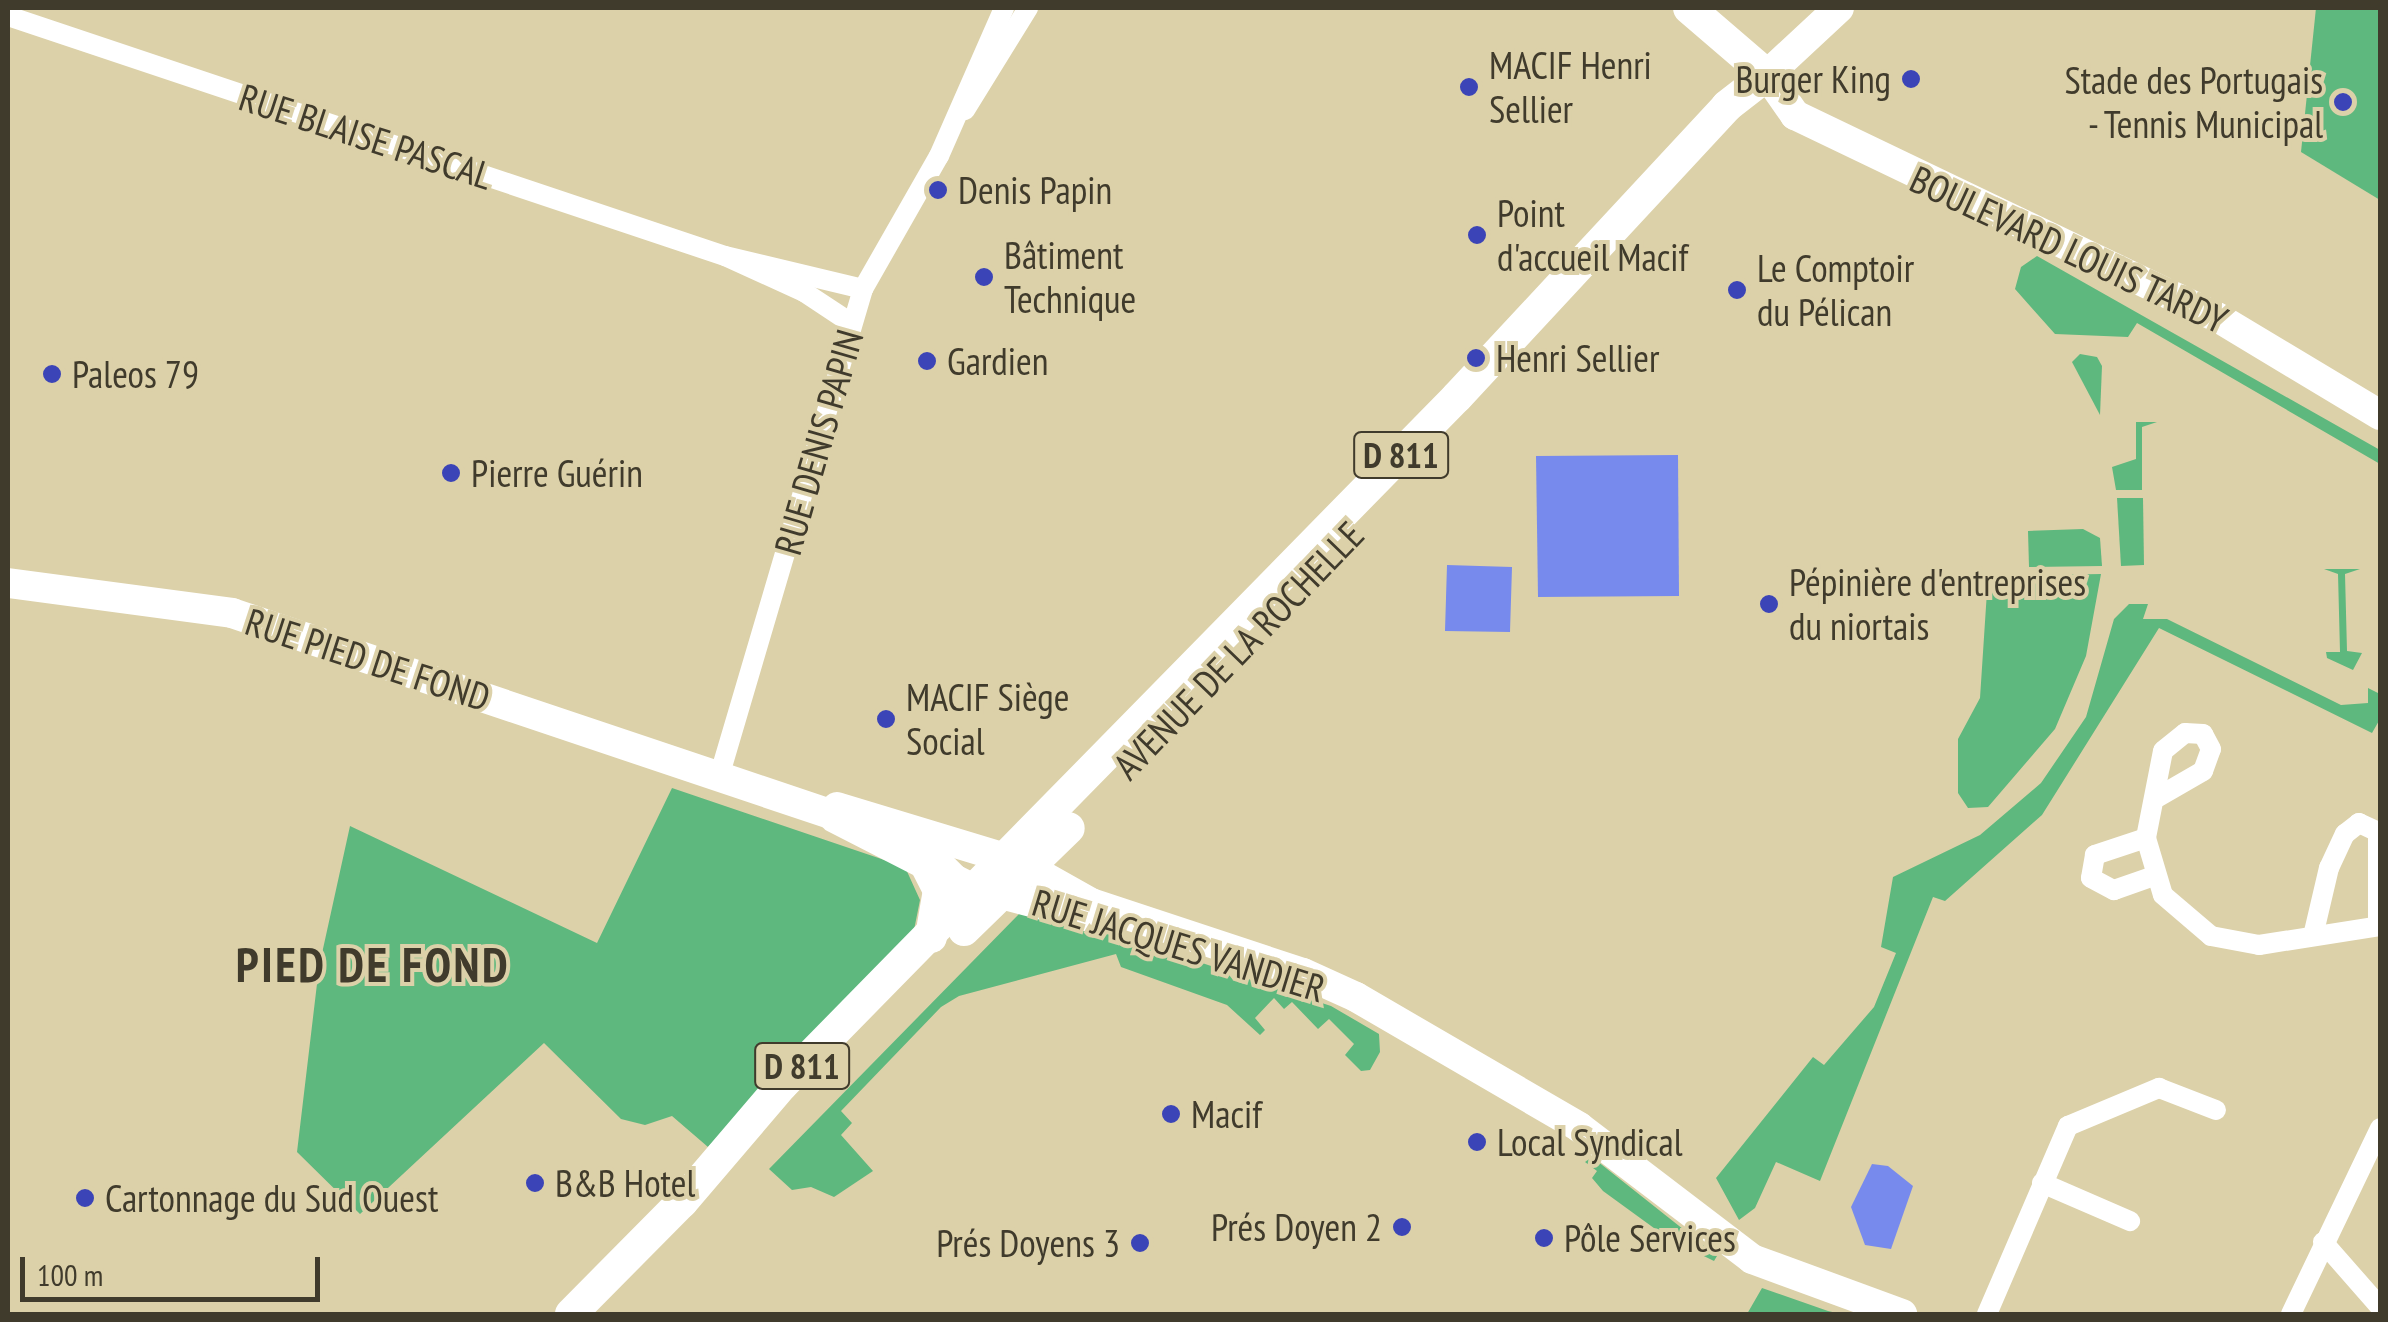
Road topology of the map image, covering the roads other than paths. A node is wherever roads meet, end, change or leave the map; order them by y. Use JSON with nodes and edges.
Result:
{"nodes":[{"id":1,"x":1004,"y":8,"type":"edge"},
{"id":2,"x":1028,"y":8,"type":"edge"},
{"id":3,"x":1690,"y":8,"type":"edge"},
{"id":4,"x":1839,"y":8,"type":"edge"},
{"id":5,"x":8,"y":16,"type":"edge"},
{"id":6,"x":1767,"y":75,"type":"junction"},
{"id":7,"x":953,"y":122,"type":"junction"},
{"id":8,"x":725,"y":256,"type":"junction"},
{"id":9,"x":863,"y":290,"type":"junction"},
{"id":10,"x":851,"y":323,"type":"junction"},
{"id":11,"x":2380,"y":415,"type":"edge"},
{"id":12,"x":8,"y":583,"type":"edge"},
{"id":13,"x":719,"y":778,"type":"junction"},
{"id":14,"x":761,"y":792,"type":"junction"},
{"id":15,"x":2158,"y":797,"type":"dead end"},
{"id":16,"x":835,"y":817,"type":"junction"},
{"id":17,"x":2146,"y":838,"type":"junction"},
{"id":18,"x":1017,"y":863,"type":"junction"},
{"id":19,"x":2154,"y":876,"type":"junction"},
{"id":20,"x":988,"y":891,"type":"junction"},
{"id":21,"x":2379,"y":926,"type":"edge"},
{"id":22,"x":2313,"y":936,"type":"junction"},
{"id":23,"x":931,"y":938,"type":"junction"},
{"id":24,"x":1356,"y":997,"type":"junction"},
{"id":25,"x":2216,"y":1110,"type":"dead end"},
{"id":26,"x":2380,"y":1128,"type":"edge"},
{"id":27,"x":2042,"y":1183,"type":"junction"},
{"id":28,"x":682,"y":1202,"type":"junction"},
{"id":29,"x":2130,"y":1221,"type":"dead end"},
{"id":30,"x":2322,"y":1242,"type":"junction"},
{"id":31,"x":2380,"y":1307,"type":"edge"},
{"id":32,"x":572,"y":1314,"type":"edge"},
{"id":33,"x":1902,"y":1314,"type":"edge"},
{"id":34,"x":1987,"y":1314,"type":"edge"},
{"id":35,"x":2291,"y":1314,"type":"edge"}],
"edges":[{"from":1,"to":7,"type":"street","name":"RUE DENIS PAPIN"},
{"from":2,"to":7,"type":"street","name":"RUE DENIS PAPIN"},
{"from":3,"to":6,"type":"main road"},
{"from":4,"to":6,"type":"street","name":"AVENUE DE LA ROCHELLE","number":"D 811"},
{"from":5,"to":8,"type":"street","name":"RUE BLAISE PASCAL"},
{"from":6,"to":11,"type":"street","name":"BOULEVARD LOUIS TARDY"},
{"from":6,"to":18,"type":"main road","name":"AVENUE DE LA ROCHELLE","number":"D 811"},
{"from":7,"to":9,"type":"street","name":"RUE DENIS PAPIN"},
{"from":8,"to":9,"type":"street","name":"RUE BLAISE PASCAL"},
{"from":8,"to":10,"type":"street","name":"RUE BLAISE PASCAL"},
{"from":9,"to":10,"type":"street","name":"RUE DENIS PAPIN"},
{"from":10,"to":13,"type":"street","name":"RUE DENIS PAPIN"},
{"from":12,"to":13,"type":"street","name":"RUE PIED DE FOND"},
{"from":13,"to":14,"type":"street","name":"RUE JACQUES VANDIER"},
{"from":14,"to":16,"type":"street","name":"RUE JACQUES VANDIER"},
{"from":14,"to":18,"type":"street","name":"RUE JACQUES VANDIER"},
{"from":15,"to":17,"type":"street"},
{"from":16,"to":20,"type":"street","name":"RUE JACQUES VANDIER"},
{"from":16,"to":23,"type":"main road"},
{"from":17,"to":19,"type":"street"},
{"from":17,"to":19,"type":"street"},
{"from":18,"to":20,"type":"main road","name":"AVENUE DE LA ROCHELLE","number":"D 811"},
{"from":18,"to":24,"type":"street","name":"RUE JACQUES VANDIER"},
{"from":19,"to":22,"type":"street"},
{"from":20,"to":23,"type":"main road","name":"AVENUE DE LA ROCHELLE","number":"D 811"},
{"from":20,"to":24,"type":"street","name":"RUE JACQUES VANDIER"},
{"from":20,"to":28,"type":"main road","name":"AVENUE DE LA ROCHELLE","number":"D 811"},
{"from":21,"to":22,"type":"street"},
{"from":21,"to":22,"type":"street"},
{"from":23,"to":28,"type":"main road","name":"AVENUE DE LA ROCHELLE","number":"D 811"},
{"from":24,"to":33,"type":"street","name":"RUE JACQUES VANDIER"},
{"from":25,"to":27,"type":"street"},
{"from":26,"to":30,"type":"street"},
{"from":27,"to":29,"type":"street"},
{"from":27,"to":34,"type":"street"},
{"from":28,"to":32,"type":"main road","name":"AVENUE DE LA ROCHELLE","number":"D 811"},
{"from":30,"to":31,"type":"street"},
{"from":30,"to":35,"type":"street"}]}
